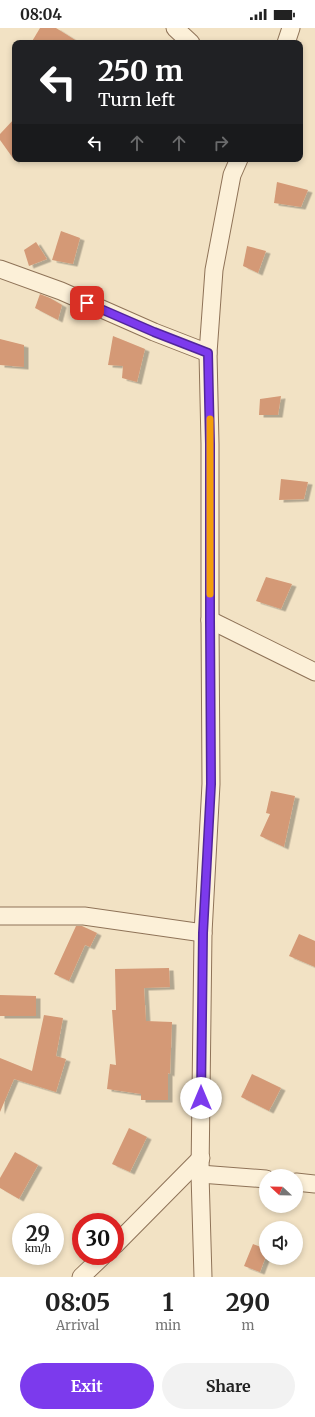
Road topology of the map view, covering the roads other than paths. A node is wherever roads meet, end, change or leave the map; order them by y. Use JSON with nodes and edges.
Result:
{"nodes":[{"id":1,"x":175,"y":28,"type":"edge"},
{"id":2,"x":291,"y":28,"type":"edge"},
{"id":3,"x":188,"y":40,"type":"edge"},
{"id":4,"x":287,"y":40,"type":"edge"},
{"id":5,"x":238,"y":162,"type":"edge"},
{"id":6,"x":0,"y":269,"type":"edge"},
{"id":7,"x":208,"y":353,"type":"junction"},
{"id":8,"x":210,"y":620,"type":"junction"},
{"id":9,"x":315,"y":672,"type":"edge"},
{"id":10,"x":0,"y":916,"type":"edge"},
{"id":11,"x":203,"y":933,"type":"junction"},
{"id":12,"x":201,"y":1166,"type":"junction"},
{"id":13,"x":259,"y":1178,"type":"edge"},
{"id":14,"x":303,"y":1183,"type":"edge"},
{"id":15,"x":315,"y":1184,"type":"edge"},
{"id":16,"x":124,"y":1237,"type":"edge"},
{"id":17,"x":94,"y":1265,"type":"edge"},
{"id":18,"x":81,"y":1277,"type":"edge"},
{"id":19,"x":203,"y":1277,"type":"edge"}],
"edges":[{"from":1,"to":3,"type":"street"},
{"from":2,"to":4,"type":"street"},
{"from":5,"to":7,"type":"street"},
{"from":6,"to":7,"type":"street"},
{"from":7,"to":8,"type":"street"},
{"from":8,"to":9,"type":"street"},
{"from":8,"to":11,"type":"street"},
{"from":10,"to":11,"type":"street"},
{"from":11,"to":12,"type":"street"},
{"from":12,"to":13,"type":"street"},
{"from":12,"to":16,"type":"street"},
{"from":12,"to":19,"type":"street"},
{"from":14,"to":15,"type":"street"},
{"from":17,"to":18,"type":"street"}]}
